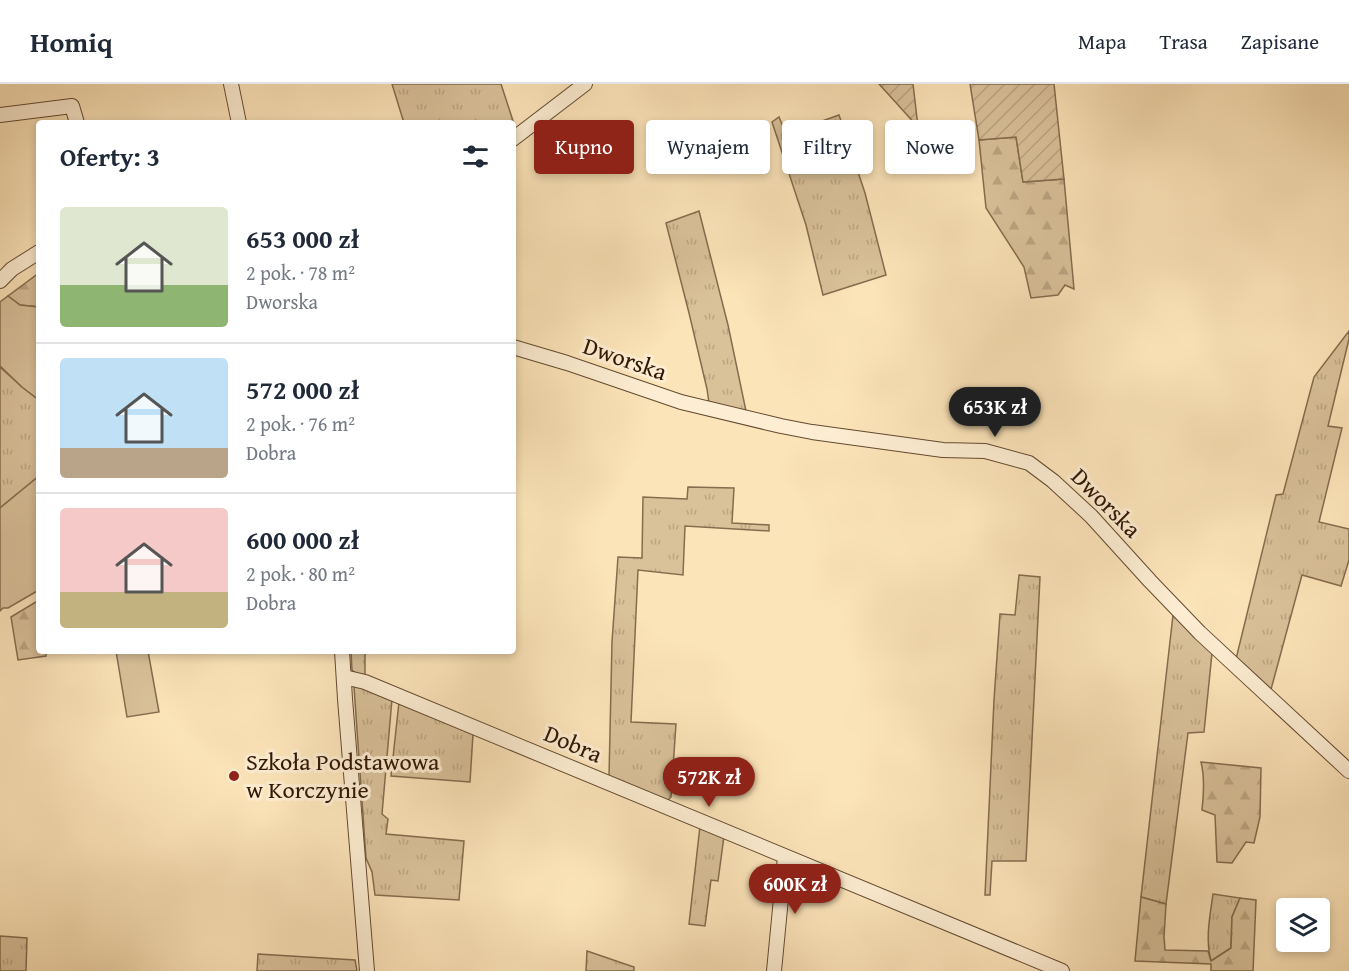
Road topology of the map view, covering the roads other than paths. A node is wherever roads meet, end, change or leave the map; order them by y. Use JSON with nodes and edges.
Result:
{"nodes":[{"id":1,"x":231,"y":84,"type":"edge"},
{"id":2,"x":585,"y":84,"type":"edge"},
{"id":3,"x":0,"y":115,"type":"edge"},
{"id":4,"x":75,"y":120,"type":"edge"},
{"id":5,"x":238,"y":120,"type":"edge"},
{"id":6,"x":516,"y":137,"type":"edge"},
{"id":7,"x":36,"y":254,"type":"edge"},
{"id":8,"x":0,"y":281,"type":"edge"},
{"id":9,"x":516,"y":348,"type":"edge"},
{"id":10,"x":342,"y":654,"type":"edge"},
{"id":11,"x":344,"y":677,"type":"junction"},
{"id":12,"x":1349,"y":771,"type":"edge"},
{"id":13,"x":784,"y":857,"type":"junction"},
{"id":14,"x":367,"y":971,"type":"edge"},
{"id":15,"x":774,"y":971,"type":"edge"},
{"id":16,"x":1062,"y":971,"type":"edge"}],
"edges":[{"from":1,"to":5,"type":"street"},
{"from":2,"to":6,"type":"street"},
{"from":3,"to":4,"type":"street"},
{"from":7,"to":8,"type":"street"},
{"from":9,"to":12,"type":"street","name":"Dworska"},
{"from":10,"to":11,"type":"street"},
{"from":11,"to":13,"type":"street","name":"Dobra"},
{"from":11,"to":14,"type":"street"},
{"from":13,"to":15,"type":"street"},
{"from":13,"to":16,"type":"street","name":"Dobra"}]}
